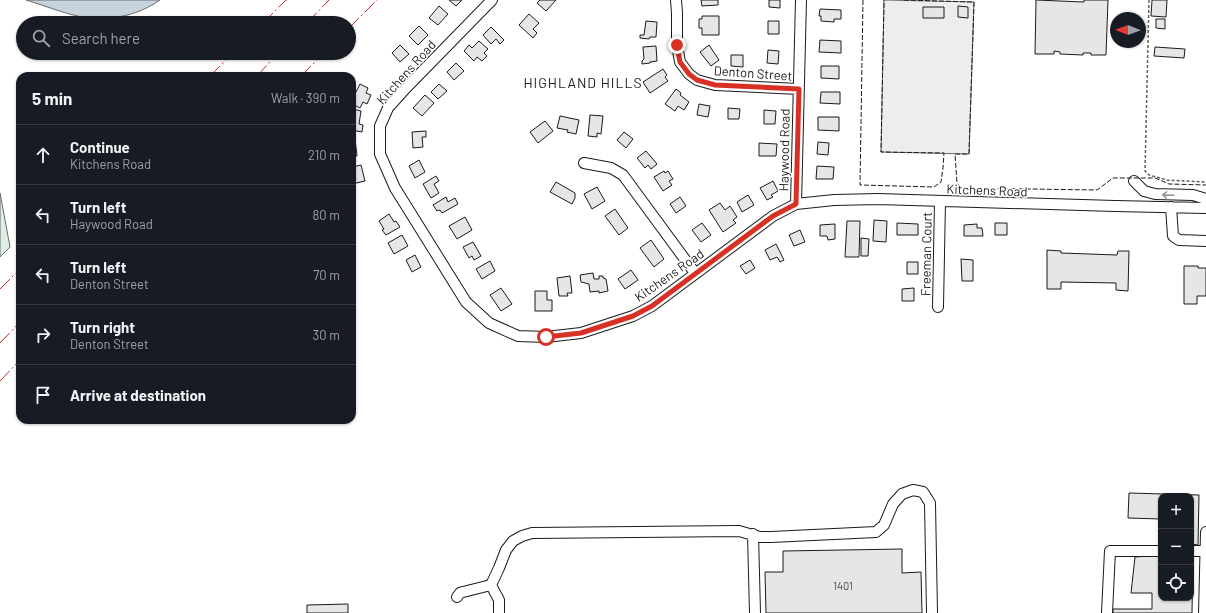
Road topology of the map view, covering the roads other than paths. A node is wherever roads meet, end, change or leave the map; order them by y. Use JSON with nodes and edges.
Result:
{"nodes":[{"id":1,"x":492,"y":0,"type":"edge"},
{"id":2,"x":676,"y":0,"type":"edge"},
{"id":3,"x":801,"y":0,"type":"edge"},
{"id":4,"x":799,"y":89,"type":"junction"},
{"id":5,"x":584,"y":163,"type":"dead end"},
{"id":6,"x":1134,"y":181,"type":"dead end"},
{"id":7,"x":1206,"y":199,"type":"edge"},
{"id":8,"x":940,"y":201,"type":"junction"},
{"id":9,"x":796,"y":204,"type":"junction"},
{"id":10,"x":1171,"y":207,"type":"junction"},
{"id":11,"x":1206,"y":208,"type":"edge"},
{"id":12,"x":1206,"y":241,"type":"edge"},
{"id":13,"x":695,"y":274,"type":"junction"},
{"id":14,"x":938,"y":307,"type":"dead end"},
{"id":15,"x":1206,"y":532,"type":"edge"},
{"id":16,"x":753,"y":534,"type":"junction"},
{"id":17,"x":1158,"y":551,"type":"edge"},
{"id":18,"x":1194,"y":551,"type":"edge"},
{"id":19,"x":1206,"y":551,"type":"edge"},
{"id":20,"x":491,"y":585,"type":"junction"},
{"id":21,"x":457,"y":597,"type":"dead end"},
{"id":22,"x":499,"y":613,"type":"edge"},
{"id":23,"x":755,"y":613,"type":"edge"},
{"id":24,"x":932,"y":613,"type":"edge"},
{"id":25,"x":1107,"y":613,"type":"edge"},
{"id":26,"x":1204,"y":613,"type":"edge"}],
"edges":[{"from":1,"to":13,"type":"street","name":"Kitchens Road"},
{"from":2,"to":4,"type":"street","name":"Denton Street"},
{"from":3,"to":4,"type":"street","name":"Haywood Road"},
{"from":4,"to":9,"type":"street","name":"Haywood Road"},
{"from":5,"to":13,"type":"street"},
{"from":7,"to":6,"type":"street","one_way":true},
{"from":8,"to":9,"type":"street","name":"Kitchens Road"},
{"from":8,"to":10,"type":"street","name":"Kitchens Road"},
{"from":8,"to":14,"type":"street","name":"Freeman Court"},
{"from":9,"to":13,"type":"street","name":"Kitchens Road"},
{"from":10,"to":11,"type":"street","name":"Kitchens Road"},
{"from":10,"to":12,"type":"street"},
{"from":15,"to":19,"type":"street"},
{"from":16,"to":20,"type":"street"},
{"from":16,"to":23,"type":"street"},
{"from":16,"to":24,"type":"street"},
{"from":17,"to":25,"type":"street"},
{"from":18,"to":19,"type":"street"},
{"from":19,"to":26,"type":"street"},
{"from":20,"to":21,"type":"street"},
{"from":20,"to":22,"type":"street"}]}
